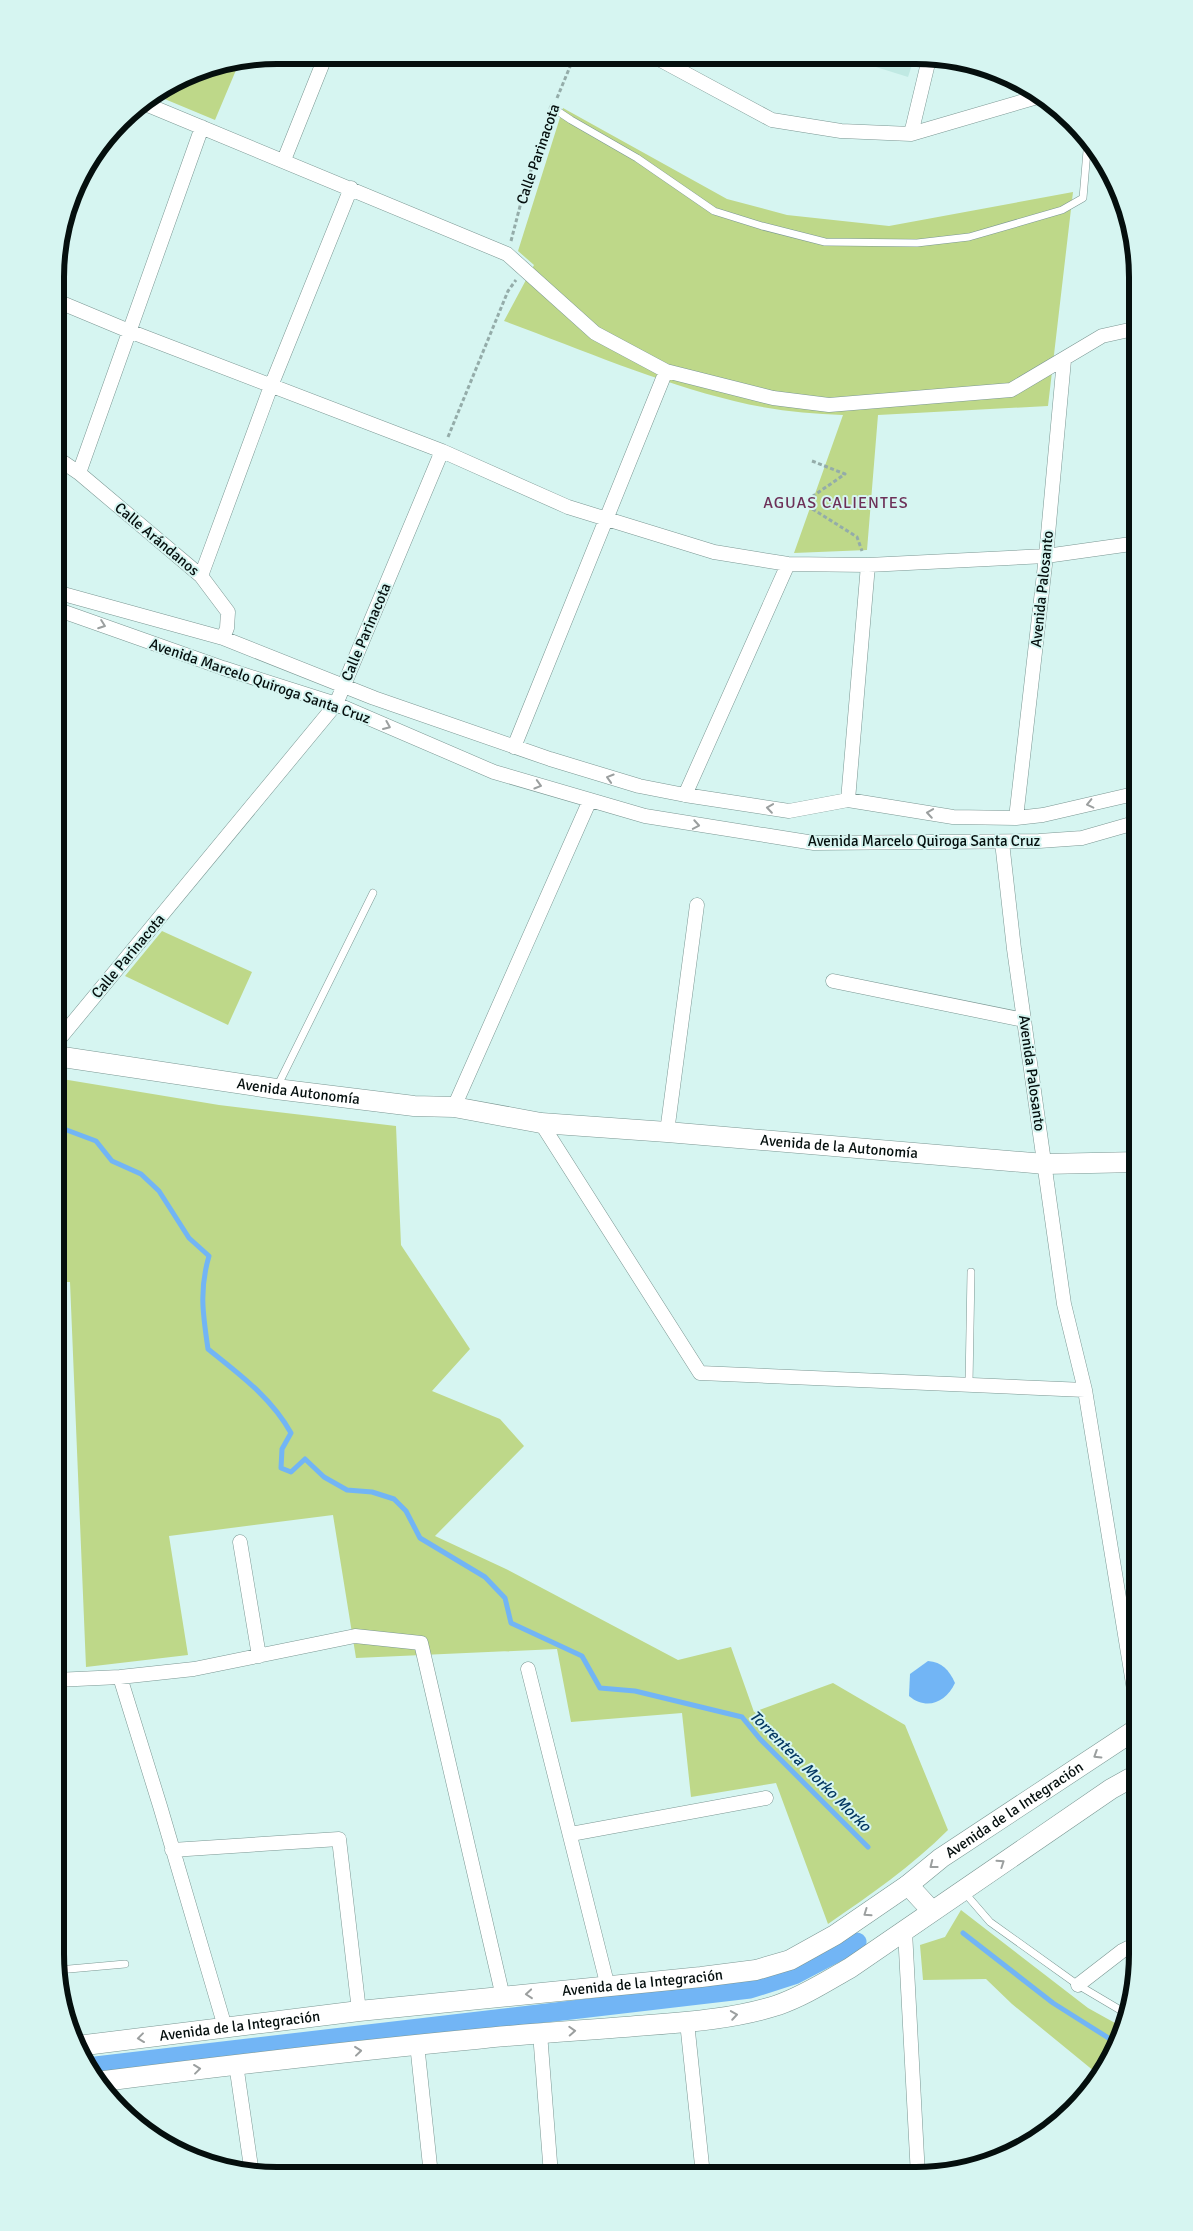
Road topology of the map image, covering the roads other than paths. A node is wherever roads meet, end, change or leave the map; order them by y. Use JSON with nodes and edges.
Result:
{"nodes":[{"id":1,"x":322,"y":64,"type":"edge"},
{"id":2,"x":668,"y":64,"type":"edge"},
{"id":3,"x":928,"y":64,"type":"edge"},
{"id":4,"x":1033,"y":98,"type":"edge"},
{"id":5,"x":150,"y":106,"type":"edge"},
{"id":6,"x":553,"y":108,"type":"road end"},
{"id":7,"x":202,"y":127,"type":"junction"},
{"id":8,"x":911,"y":134,"type":"junction"},
{"id":9,"x":1087,"y":150,"type":"edge"},
{"id":10,"x":284,"y":160,"type":"junction"},
{"id":11,"x":351,"y":188,"type":"junction"},
{"id":12,"x":64,"y":304,"type":"edge"},
{"id":13,"x":1129,"y":330,"type":"edge"},
{"id":14,"x":128,"y":331,"type":"junction"},
{"id":15,"x":1064,"y":360,"type":"junction"},
{"id":16,"x":666,"y":371,"type":"junction"},
{"id":17,"x":271,"y":386,"type":"junction"},
{"id":18,"x":442,"y":451,"type":"junction"},
{"id":19,"x":64,"y":463,"type":"edge"},
{"id":20,"x":79,"y":473,"type":"junction"},
{"id":21,"x":607,"y":518,"type":"junction"},
{"id":22,"x":1129,"y":544,"type":"edge"},
{"id":23,"x":1046,"y":556,"type":"junction"},
{"id":24,"x":788,"y":564,"type":"junction"},
{"id":25,"x":868,"y":565,"type":"junction"},
{"id":26,"x":201,"y":576,"type":"junction"},
{"id":27,"x":64,"y":594,"type":"edge"},
{"id":28,"x":64,"y":612,"type":"edge"},
{"id":29,"x":223,"y":638,"type":"junction"},
{"id":30,"x":343,"y":685,"type":"junction"},
{"id":31,"x":336,"y":704,"type":"junction"},
{"id":32,"x":514,"y":747,"type":"junction"},
{"id":33,"x":1129,"y":794,"type":"edge"},
{"id":34,"x":685,"y":795,"type":"junction"},
{"id":35,"x":590,"y":800,"type":"junction"},
{"id":36,"x":848,"y":800,"type":"junction"},
{"id":37,"x":1016,"y":818,"type":"junction"},
{"id":38,"x":1129,"y":825,"type":"edge"},
{"id":39,"x":1002,"y":842,"type":"junction"},
{"id":40,"x":373,"y":893,"type":"dead end"},
{"id":41,"x":697,"y":905,"type":"dead end"},
{"id":42,"x":833,"y":981,"type":"dead end"},
{"id":43,"x":1024,"y":1020,"type":"junction"},
{"id":44,"x":64,"y":1033,"type":"edge"},
{"id":45,"x":64,"y":1057,"type":"edge"},
{"id":46,"x":276,"y":1089,"type":"junction"},
{"id":47,"x":454,"y":1107,"type":"junction"},
{"id":48,"x":541,"y":1124,"type":"junction"},
{"id":49,"x":667,"y":1132,"type":"junction"},
{"id":50,"x":1129,"y":1162,"type":"edge"},
{"id":51,"x":1044,"y":1164,"type":"junction"},
{"id":52,"x":970,"y":1272,"type":"dead end"},
{"id":53,"x":969,"y":1384,"type":"junction"},
{"id":54,"x":1086,"y":1390,"type":"junction"},
{"id":55,"x":240,"y":1542,"type":"dead end"},
{"id":56,"x":259,"y":1656,"type":"junction"},
{"id":57,"x":1129,"y":1658,"type":"edge"},
{"id":58,"x":528,"y":1669,"type":"dead end"},
{"id":59,"x":120,"y":1677,"type":"junction"},
{"id":60,"x":64,"y":1680,"type":"edge"},
{"id":61,"x":1129,"y":1734,"type":"edge"},
{"id":62,"x":1129,"y":1779,"type":"edge"},
{"id":63,"x":766,"y":1798,"type":"dead end"},
{"id":64,"x":571,"y":1834,"type":"junction"},
{"id":65,"x":172,"y":1850,"type":"junction"},
{"id":66,"x":908,"y":1885,"type":"junction"},
{"id":67,"x":962,"y":1889,"type":"junction"},
{"id":68,"x":932,"y":1911,"type":"junction"},
{"id":69,"x":905,"y":1931,"type":"junction"},
{"id":70,"x":1129,"y":1948,"type":"edge"},
{"id":71,"x":126,"y":1964,"type":"dead end"},
{"id":72,"x":64,"y":1969,"type":"edge"},
{"id":73,"x":1078,"y":1985,"type":"junction"},
{"id":74,"x":608,"y":1987,"type":"junction"},
{"id":75,"x":503,"y":1997,"type":"junction"},
{"id":76,"x":359,"y":2011,"type":"junction"},
{"id":77,"x":1122,"y":2011,"type":"edge"},
{"id":78,"x":687,"y":2022,"type":"junction"},
{"id":79,"x":225,"y":2027,"type":"junction"},
{"id":80,"x":540,"y":2032,"type":"junction"},
{"id":81,"x":417,"y":2044,"type":"junction"},
{"id":82,"x":85,"y":2045,"type":"edge"},
{"id":83,"x":236,"y":2064,"type":"junction"},
{"id":84,"x":106,"y":2081,"type":"edge"},
{"id":85,"x":251,"y":2165,"type":"edge"},
{"id":86,"x":430,"y":2167,"type":"edge"},
{"id":87,"x":550,"y":2167,"type":"edge"},
{"id":88,"x":702,"y":2167,"type":"edge"},
{"id":89,"x":918,"y":2167,"type":"edge"}],
"edges":[{"from":1,"to":10,"type":"street"},
{"from":2,"to":8,"type":"street"},
{"from":3,"to":8,"type":"street"},
{"from":4,"to":8,"type":"street"},
{"from":5,"to":7,"type":"street"},
{"from":6,"to":9,"type":"lane"},
{"from":7,"to":10,"type":"street"},
{"from":7,"to":14,"type":"street"},
{"from":10,"to":11,"type":"street"},
{"from":11,"to":16,"type":"street"},
{"from":11,"to":17,"type":"street"},
{"from":12,"to":14,"type":"street"},
{"from":13,"to":15,"type":"street"},
{"from":14,"to":17,"type":"street"},
{"from":14,"to":20,"type":"street"},
{"from":15,"to":16,"type":"street"},
{"from":15,"to":23,"type":"street","name":"Avenida Palosanto"},
{"from":16,"to":21,"type":"street"},
{"from":17,"to":18,"type":"street"},
{"from":17,"to":26,"type":"street"},
{"from":18,"to":21,"type":"street"},
{"from":18,"to":30,"type":"street","name":"Calle Parinacota"},
{"from":19,"to":20,"type":"street","name":"Calle Arándanos"},
{"from":20,"to":26,"type":"street","name":"Calle Arándanos"},
{"from":21,"to":24,"type":"street"},
{"from":21,"to":32,"type":"street"},
{"from":22,"to":23,"type":"street"},
{"from":23,"to":25,"type":"street"},
{"from":23,"to":37,"type":"street","name":"Avenida Palosanto"},
{"from":24,"to":25,"type":"street"},
{"from":24,"to":34,"type":"street"},
{"from":25,"to":36,"type":"street"},
{"from":26,"to":29,"type":"street","name":"Calle Arándanos"},
{"from":27,"to":29,"type":"street","name":"Avenida Marcelo Quiroga Santa Cruz"},
{"from":28,"to":31,"type":"street","name":"Avenida Marcelo Quiroga Santa Cruz","one_way":true},
{"from":29,"to":30,"type":"street","name":"Avenida Marcelo Quiroga Santa Cruz"},
{"from":30,"to":31,"type":"street","name":"Calle Parinacota"},
{"from":30,"to":32,"type":"street","name":"Avenida Marcelo Quiroga Santa Cruz"},
{"from":31,"to":35,"type":"street","name":"Avenida Marcelo Quiroga Santa Cruz","one_way":true},
{"from":31,"to":44,"type":"street","name":"Calle Parinacota"},
{"from":34,"to":32,"type":"street","name":"Avenida Marcelo Quiroga Santa Cruz","one_way":true},
{"from":33,"to":37,"type":"street","name":"Avenida Marcelo Quiroga Santa Cruz","one_way":true},
{"from":36,"to":34,"type":"street","name":"Avenida Marcelo Quiroga Santa Cruz","one_way":true},
{"from":35,"to":39,"type":"street","name":"Avenida Marcelo Quiroga Santa Cruz","one_way":true},
{"from":35,"to":47,"type":"street"},
{"from":37,"to":36,"type":"street","name":"Avenida Marcelo Quiroga Santa Cruz","one_way":true},
{"from":38,"to":39,"type":"street","name":"Avenida Marcelo Quiroga Santa Cruz"},
{"from":39,"to":43,"type":"street","name":"Avenida Palosanto"},
{"from":40,"to":46,"type":"lane"},
{"from":41,"to":49,"type":"street"},
{"from":42,"to":43,"type":"street"},
{"from":43,"to":51,"type":"street","name":"Avenida Palosanto"},
{"from":45,"to":46,"type":"main road","name":"Avenida Autonomía"},
{"from":46,"to":47,"type":"main road","name":"Avenida Autonomía"},
{"from":47,"to":48,"type":"main road","name":"Avenida Autonomía"},
{"from":48,"to":49,"type":"main road","name":"Avenida de la Autonomía"},
{"from":48,"to":53,"type":"street"},
{"from":49,"to":51,"type":"main road","name":"Avenida de la Autonomía"},
{"from":50,"to":51,"type":"main road","name":"Avenida de la Autonomía"},
{"from":51,"to":54,"type":"street","name":"Avenida Palosanto"},
{"from":52,"to":53,"type":"lane"},
{"from":53,"to":54,"type":"street"},
{"from":54,"to":57,"type":"street","name":"Avenida Palosanto"},
{"from":55,"to":56,"type":"street"},
{"from":56,"to":59,"type":"street"},
{"from":56,"to":75,"type":"street"},
{"from":58,"to":64,"type":"street"},
{"from":59,"to":60,"type":"street"},
{"from":59,"to":65,"type":"street"},
{"from":61,"to":66,"type":"main road","name":"Avenida de la Integración","one_way":true},
{"from":67,"to":62,"type":"main road","one_way":true},
{"from":63,"to":64,"type":"street"},
{"from":64,"to":74,"type":"street"},
{"from":65,"to":76,"type":"street"},
{"from":65,"to":79,"type":"street"},
{"from":66,"to":68,"type":"main road"},
{"from":66,"to":74,"type":"main road","name":"Avenida de la Integración","one_way":true},
{"from":67,"to":68,"type":"main road"},
{"from":67,"to":73,"type":"lane"},
{"from":68,"to":69,"type":"main road"},
{"from":78,"to":69,"type":"main road","one_way":true},
{"from":69,"to":89,"type":"street"},
{"from":70,"to":73,"type":"street"},
{"from":71,"to":72,"type":"lane"},
{"from":73,"to":77,"type":"lane"},
{"from":74,"to":75,"type":"main road","name":"Avenida de la Integración","one_way":true},
{"from":75,"to":76,"type":"main road","name":"Avenida de la Integración"},
{"from":76,"to":79,"type":"main road","name":"Avenida de la Integración"},
{"from":80,"to":78,"type":"main road","one_way":true},
{"from":78,"to":88,"type":"street"},
{"from":79,"to":82,"type":"main road","name":"Avenida de la Integración","one_way":true},
{"from":80,"to":81,"type":"main road"},
{"from":80,"to":87,"type":"street"},
{"from":83,"to":81,"type":"main road","one_way":true},
{"from":81,"to":86,"type":"street"},
{"from":84,"to":83,"type":"main road","one_way":true},
{"from":83,"to":85,"type":"street"}]}
